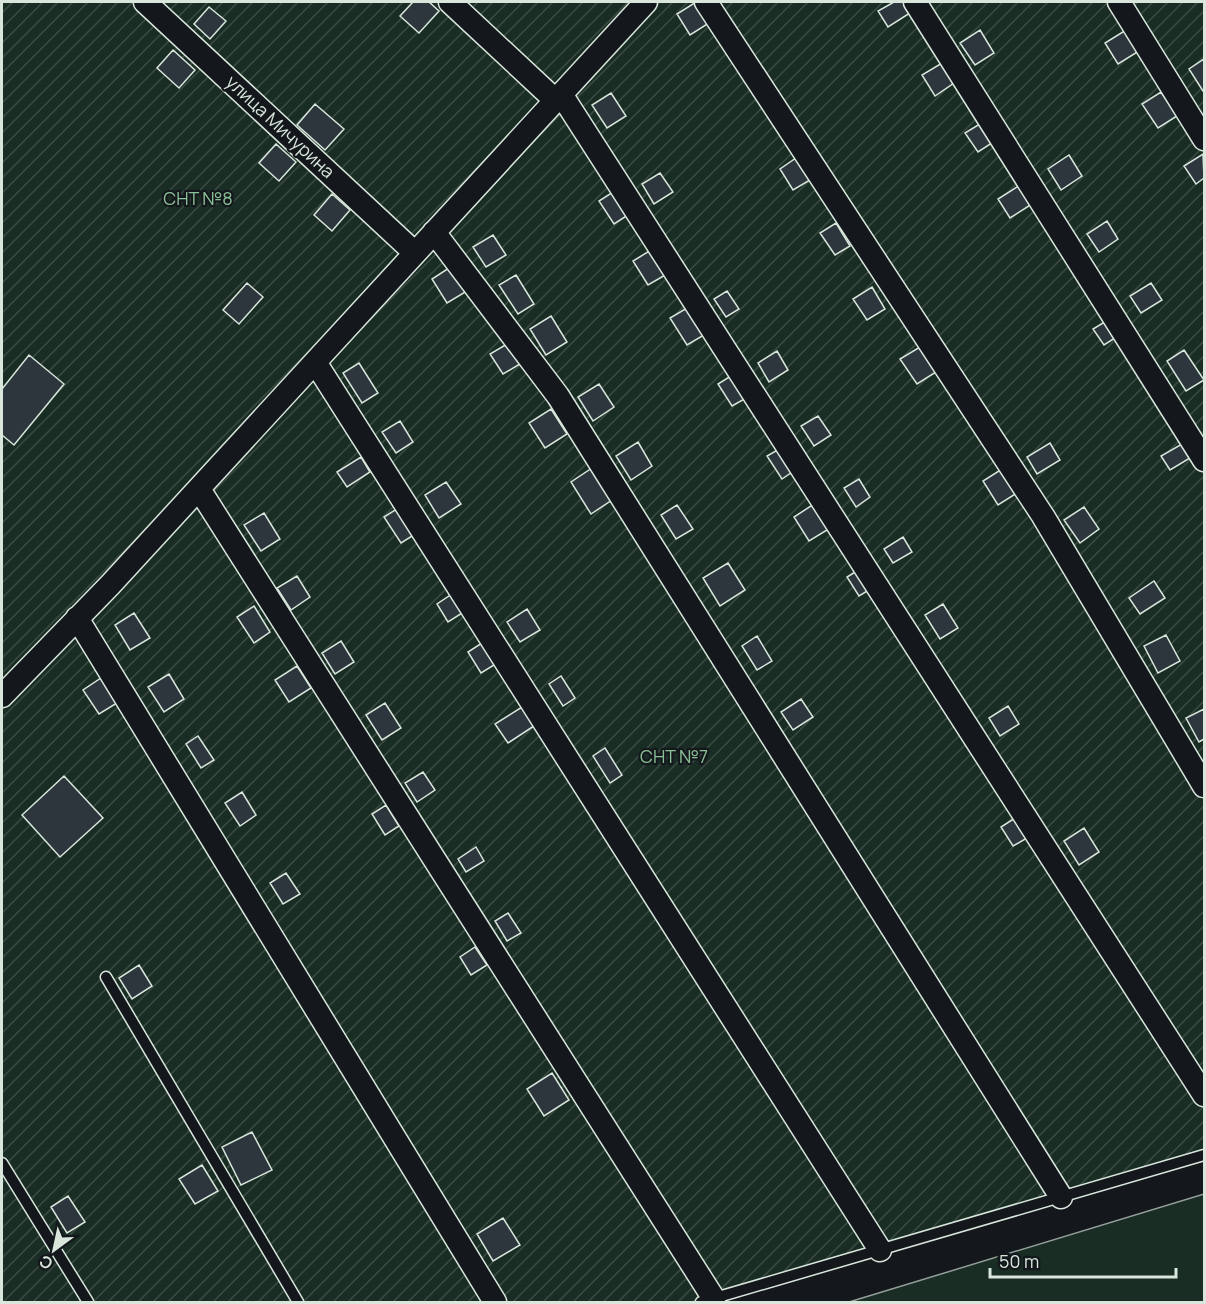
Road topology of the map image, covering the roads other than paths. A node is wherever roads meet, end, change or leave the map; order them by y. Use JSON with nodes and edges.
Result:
{"nodes":[{"id":1,"x":145,"y":2,"type":"edge"},
{"id":2,"x":450,"y":2,"type":"edge"},
{"id":3,"x":646,"y":2,"type":"edge"},
{"id":4,"x":706,"y":2,"type":"edge"},
{"id":5,"x":915,"y":2,"type":"edge"},
{"id":6,"x":1119,"y":2,"type":"edge"},
{"id":7,"x":558,"y":97,"type":"junction"},
{"id":8,"x":1204,"y":139,"type":"edge"},
{"id":9,"x":434,"y":232,"type":"junction"},
{"id":10,"x":415,"y":253,"type":"junction"},
{"id":11,"x":315,"y":362,"type":"junction"},
{"id":12,"x":1204,"y":460,"type":"edge"},
{"id":13,"x":199,"y":489,"type":"junction"},
{"id":14,"x":77,"y":618,"type":"junction"},
{"id":15,"x":2,"y":696,"type":"edge"},
{"id":16,"x":1204,"y":786,"type":"edge"},
{"id":17,"x":106,"y":977,"type":"dead end"},
{"id":18,"x":1204,"y":1095,"type":"edge"},
{"id":19,"x":1204,"y":1155,"type":"edge"},
{"id":20,"x":2,"y":1163,"type":"edge"},
{"id":21,"x":1060,"y":1197,"type":"junction"},
{"id":22,"x":880,"y":1250,"type":"junction"},
{"id":23,"x":708,"y":1300,"type":"edge"},
{"id":24,"x":88,"y":1302,"type":"edge"},
{"id":25,"x":298,"y":1302,"type":"edge"},
{"id":26,"x":495,"y":1302,"type":"edge"}],
"edges":[{"from":1,"to":10,"type":"street","name":"улица Мичурина"},
{"from":2,"to":7,"type":"street"},
{"from":3,"to":7,"type":"street"},
{"from":4,"to":16,"type":"street"},
{"from":5,"to":12,"type":"street"},
{"from":6,"to":8,"type":"street"},
{"from":7,"to":9,"type":"street"},
{"from":7,"to":18,"type":"street"},
{"from":9,"to":10,"type":"street"},
{"from":9,"to":21,"type":"street"},
{"from":10,"to":11,"type":"street"},
{"from":11,"to":13,"type":"street"},
{"from":11,"to":22,"type":"street"},
{"from":13,"to":14,"type":"street"},
{"from":13,"to":23,"type":"street"},
{"from":14,"to":15,"type":"street"},
{"from":14,"to":26,"type":"street"},
{"from":17,"to":25,"type":"lane"},
{"from":19,"to":21,"type":"lane"},
{"from":20,"to":24,"type":"lane"},
{"from":21,"to":22,"type":"lane"},
{"from":22,"to":23,"type":"lane"}]}
